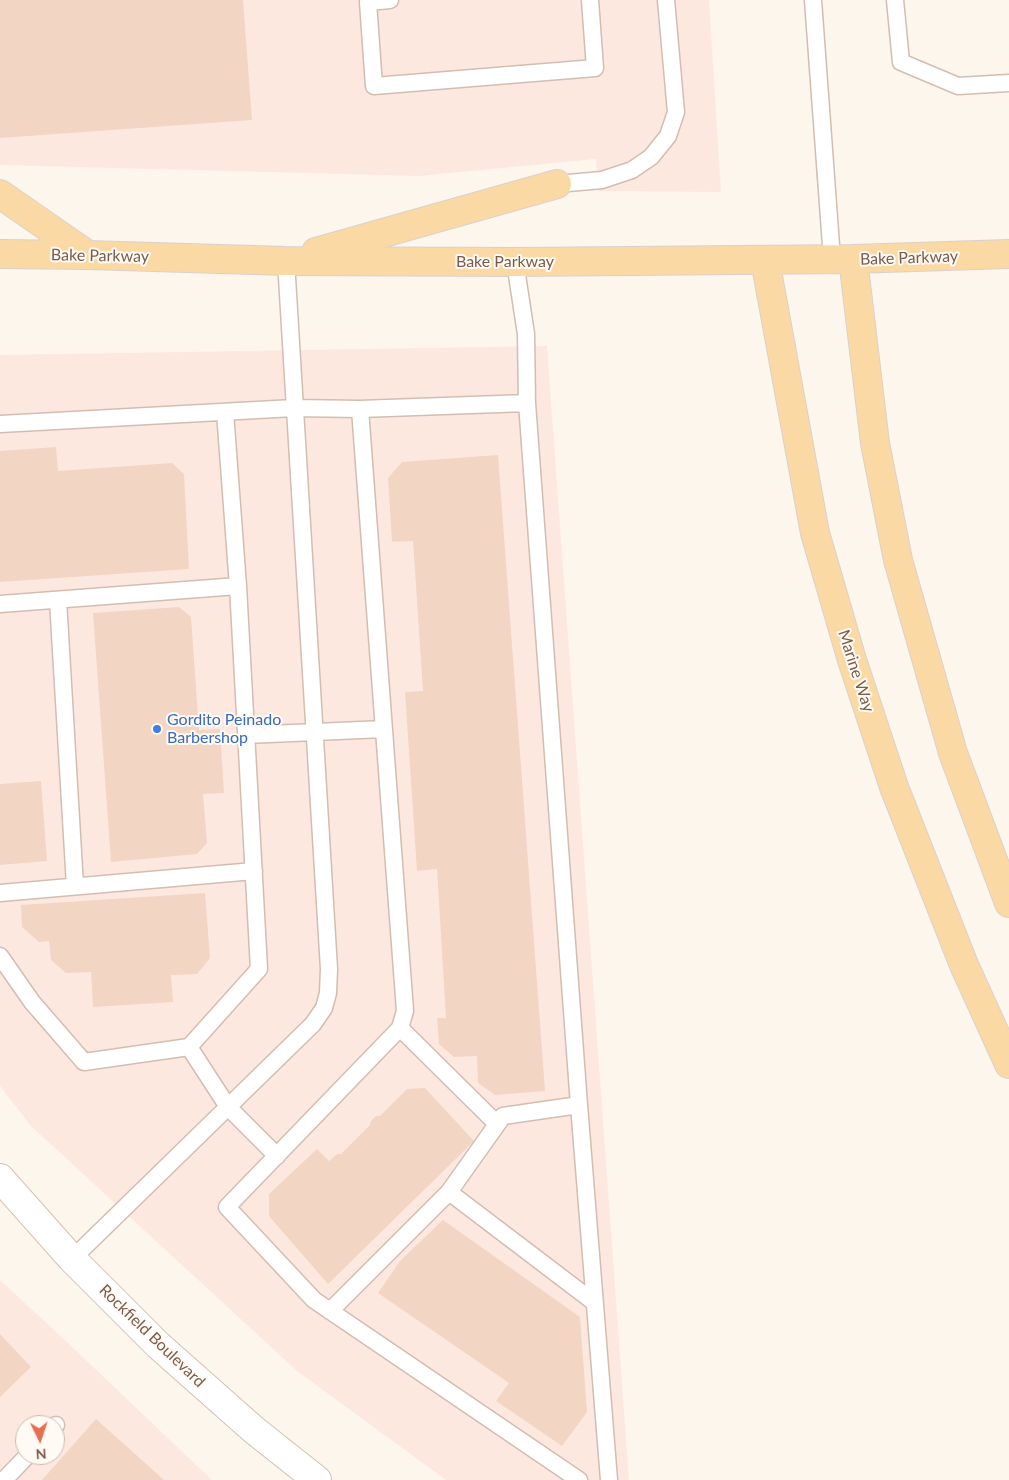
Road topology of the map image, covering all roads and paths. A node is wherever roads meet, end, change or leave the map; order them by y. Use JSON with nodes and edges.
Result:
{"nodes":[{"id":1,"x":390,"y":0,"type":"edge"},
{"id":2,"x":590,"y":0,"type":"edge"},
{"id":3,"x":666,"y":0,"type":"edge"},
{"id":4,"x":813,"y":0,"type":"edge"},
{"id":5,"x":895,"y":0,"type":"edge"},
{"id":6,"x":368,"y":1,"type":"edge"},
{"id":7,"x":1009,"y":83,"type":"edge"},
{"id":8,"x":557,"y":184,"type":"joint"},
{"id":9,"x":0,"y":194,"type":"edge"},
{"id":10,"x":0,"y":254,"type":"edge"},
{"id":11,"x":88,"y":254,"type":"junction"},
{"id":12,"x":1009,"y":254,"type":"edge"},
{"id":13,"x":842,"y":259,"type":"junction"},
{"id":14,"x":765,"y":260,"type":"junction"},
{"id":15,"x":286,"y":261,"type":"junction"},
{"id":16,"x":515,"y":262,"type":"junction"},
{"id":17,"x":527,"y":403,"type":"junction"},
{"id":18,"x":294,"y":408,"type":"junction"},
{"id":19,"x":360,"y":410,"type":"junction"},
{"id":20,"x":225,"y":412,"type":"junction"},
{"id":21,"x":0,"y":424,"type":"edge"},
{"id":22,"x":238,"y":586,"type":"junction"},
{"id":23,"x":58,"y":600,"type":"junction"},
{"id":24,"x":0,"y":604,"type":"edge"},
{"id":25,"x":384,"y":729,"type":"junction"},
{"id":26,"x":314,"y":731,"type":"junction"},
{"id":27,"x":246,"y":735,"type":"junction"},
{"id":28,"x":254,"y":871,"type":"junction"},
{"id":29,"x":75,"y":886,"type":"junction"},
{"id":30,"x":0,"y":893,"type":"edge"},
{"id":31,"x":1009,"y":904,"type":"edge"},
{"id":32,"x":0,"y":956,"type":"edge"},
{"id":33,"x":400,"y":1028,"type":"junction"},
{"id":34,"x":189,"y":1047,"type":"junction"},
{"id":35,"x":1009,"y":1064,"type":"edge"},
{"id":36,"x":579,"y":1106,"type":"junction"},
{"id":37,"x":228,"y":1107,"type":"junction"},
{"id":38,"x":497,"y":1124,"type":"junction"},
{"id":39,"x":277,"y":1156,"type":"junction"},
{"id":40,"x":0,"y":1178,"type":"edge"},
{"id":41,"x":449,"y":1192,"type":"junction"},
{"id":42,"x":72,"y":1259,"type":"junction"},
{"id":43,"x":595,"y":1303,"type":"junction"},
{"id":44,"x":330,"y":1311,"type":"junction"},
{"id":45,"x":18,"y":1465,"type":"edge"},
{"id":46,"x":4,"y":1480,"type":"edge"},
{"id":47,"x":317,"y":1480,"type":"edge"},
{"id":48,"x":579,"y":1480,"type":"edge"},
{"id":49,"x":609,"y":1480,"type":"edge"}],
"edges":[{"from":1,"to":6,"type":"lane"},
{"from":2,"to":6,"type":"lane"},
{"from":3,"to":8,"type":"lane"},
{"from":4,"to":13,"type":"lane"},
{"from":5,"to":7,"type":"lane"},
{"from":8,"to":15,"type":"main road"},
{"from":9,"to":11,"type":"main road"},
{"from":10,"to":11,"type":"main road","name":"Bake Parkway"},
{"from":11,"to":15,"type":"main road","name":"Bake Parkway"},
{"from":12,"to":13,"type":"main road","name":"Bake Parkway"},
{"from":13,"to":14,"type":"main road","name":"Bake Parkway"},
{"from":13,"to":31,"type":"main road"},
{"from":14,"to":16,"type":"main road","name":"Bake Parkway"},
{"from":14,"to":35,"type":"main road","name":"Marine Way"},
{"from":15,"to":16,"type":"main road","name":"Bake Parkway"},
{"from":15,"to":18,"type":"lane"},
{"from":16,"to":17,"type":"lane"},
{"from":17,"to":19,"type":"lane"},
{"from":17,"to":36,"type":"lane"},
{"from":18,"to":19,"type":"lane"},
{"from":18,"to":20,"type":"lane"},
{"from":18,"to":26,"type":"lane"},
{"from":19,"to":25,"type":"lane"},
{"from":20,"to":21,"type":"lane"},
{"from":20,"to":22,"type":"lane"},
{"from":22,"to":23,"type":"lane"},
{"from":22,"to":27,"type":"lane"},
{"from":23,"to":24,"type":"lane"},
{"from":23,"to":29,"type":"lane"},
{"from":25,"to":26,"type":"lane"},
{"from":25,"to":33,"type":"lane"},
{"from":26,"to":27,"type":"lane"},
{"from":26,"to":37,"type":"lane"},
{"from":27,"to":28,"type":"lane"},
{"from":28,"to":29,"type":"lane"},
{"from":28,"to":34,"type":"lane"},
{"from":29,"to":30,"type":"lane"},
{"from":32,"to":34,"type":"lane"},
{"from":33,"to":38,"type":"lane"},
{"from":33,"to":39,"type":"lane"},
{"from":34,"to":37,"type":"lane"},
{"from":36,"to":38,"type":"lane"},
{"from":36,"to":43,"type":"lane"},
{"from":37,"to":39,"type":"lane"},
{"from":37,"to":42,"type":"lane"},
{"from":38,"to":41,"type":"lane"},
{"from":39,"to":44,"type":"lane"},
{"from":40,"to":42,"type":"street","name":"Rockfield Boulevard"},
{"from":41,"to":43,"type":"lane"},
{"from":41,"to":44,"type":"lane"},
{"from":42,"to":47,"type":"street","name":"Rockfield Boulevard"},
{"from":43,"to":49,"type":"lane"},
{"from":44,"to":48,"type":"lane"},
{"from":45,"to":46,"type":"lane"}]}
